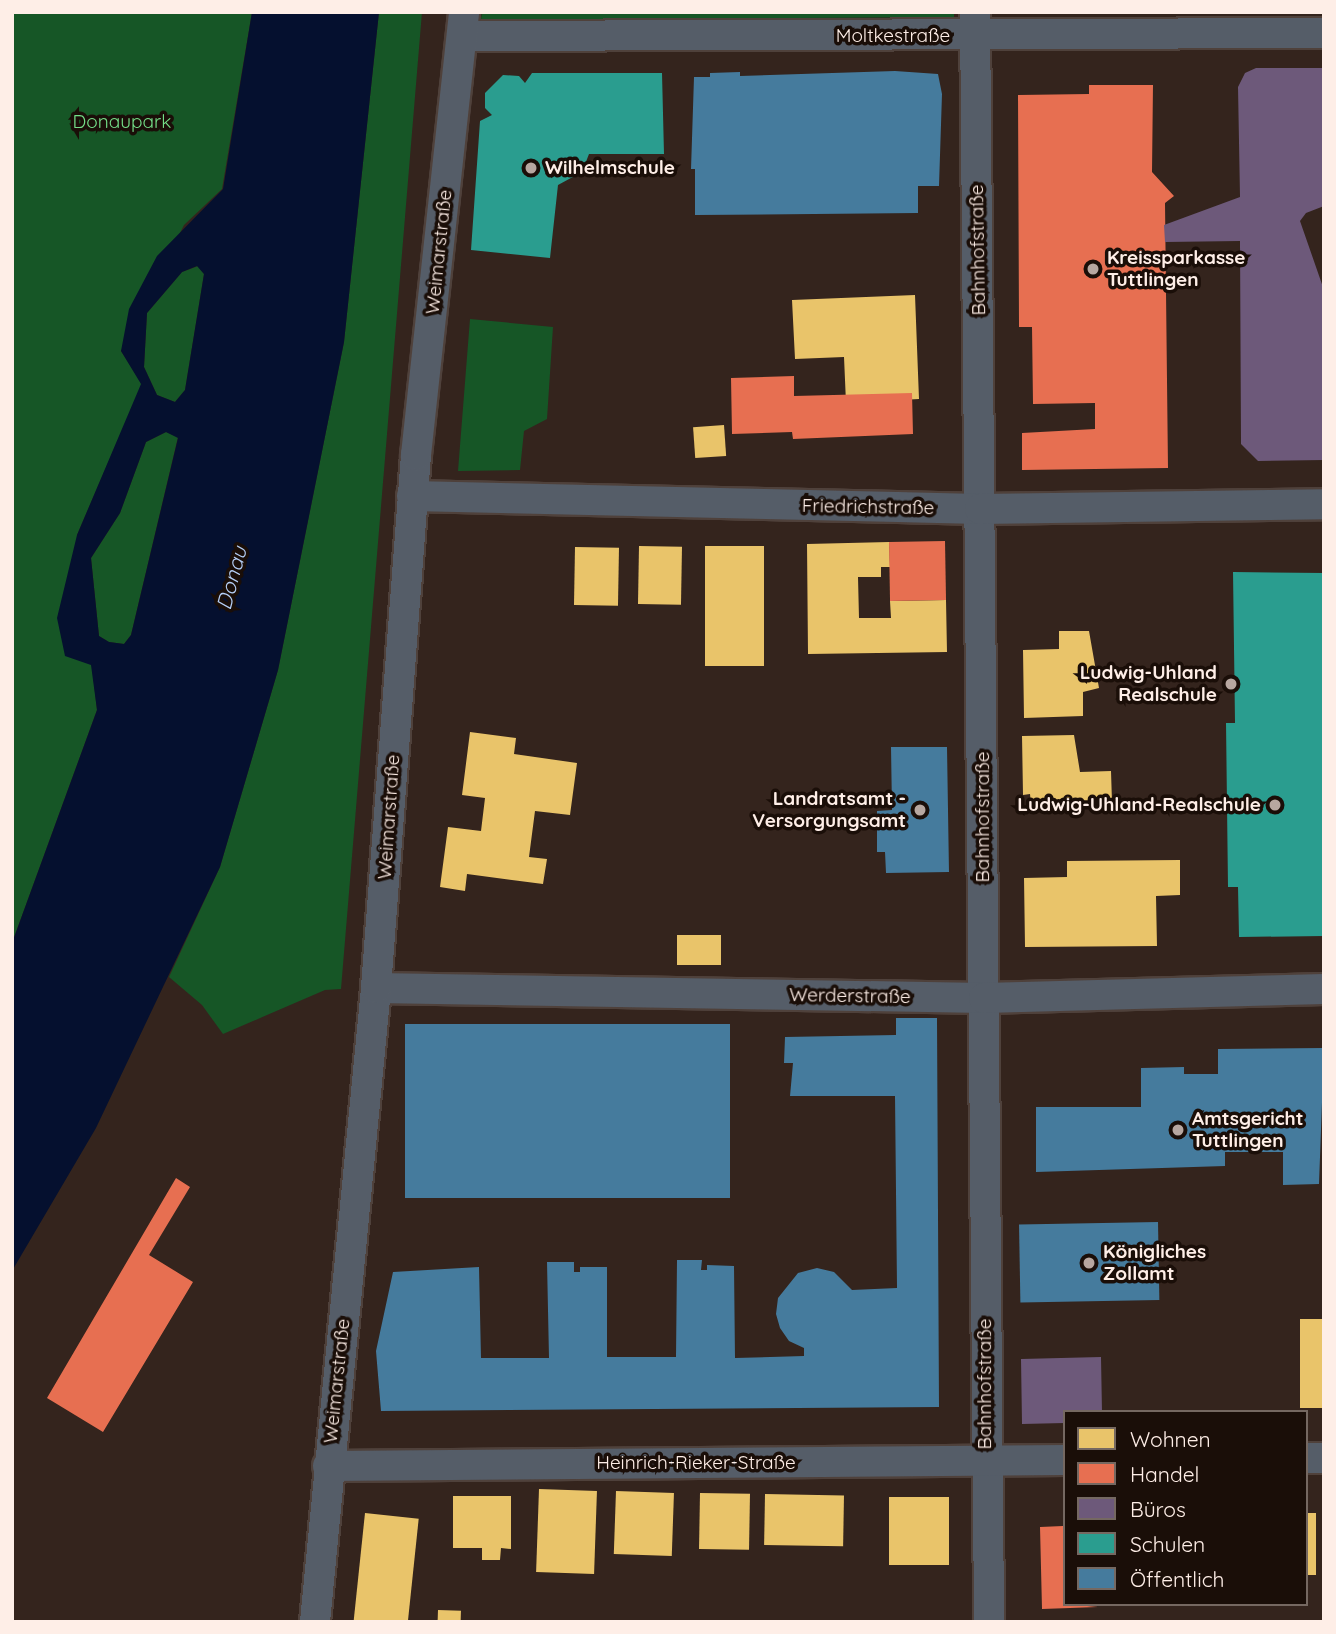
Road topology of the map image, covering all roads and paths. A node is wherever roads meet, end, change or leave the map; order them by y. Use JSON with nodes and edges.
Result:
{"nodes":[{"id":1,"x":463,"y":24,"type":"edge"},
{"id":2,"x":975,"y":24,"type":"edge"},
{"id":3,"x":1324,"y":33,"type":"edge"},
{"id":4,"x":412,"y":496,"type":"junction"},
{"id":5,"x":1324,"y":504,"type":"edge"},
{"id":6,"x":980,"y":509,"type":"junction"},
{"id":7,"x":376,"y":988,"type":"junction"},
{"id":8,"x":1324,"y":989,"type":"edge"},
{"id":9,"x":985,"y":998,"type":"junction"},
{"id":10,"x":1063,"y":1460,"type":"edge"},
{"id":11,"x":986,"y":1461,"type":"junction"},
{"id":12,"x":328,"y":1466,"type":"junction"},
{"id":13,"x":315,"y":1622,"type":"edge"},
{"id":14,"x":989,"y":1622,"type":"edge"}],
"edges":[{"from":1,"to":2,"type":"street","name":"Moltkestraße"},
{"from":1,"to":4,"type":"street","name":"Weimarstraße"},
{"from":2,"to":3,"type":"street","name":"Moltkestraße"},
{"from":2,"to":6,"type":"street","name":"Bahnhofstraße"},
{"from":4,"to":6,"type":"street","name":"Friedrichstraße"},
{"from":4,"to":7,"type":"street","name":"Weimarstraße"},
{"from":5,"to":6,"type":"street","name":"Friedrichstraße"},
{"from":6,"to":9,"type":"street","name":"Bahnhofstraße"},
{"from":7,"to":9,"type":"street","name":"Werderstraße"},
{"from":7,"to":12,"type":"street","name":"Weimarstraße"},
{"from":8,"to":9,"type":"street","name":"Werderstraße"},
{"from":9,"to":11,"type":"street","name":"Bahnhofstraße"},
{"from":10,"to":11,"type":"street","name":"Heinrich-Rieker-Straße"},
{"from":11,"to":12,"type":"street","name":"Heinrich-Rieker-Straße"},
{"from":11,"to":14,"type":"street","name":"Bahnhofstraße"},
{"from":12,"to":13,"type":"street","name":"Weimarstraße"}]}
